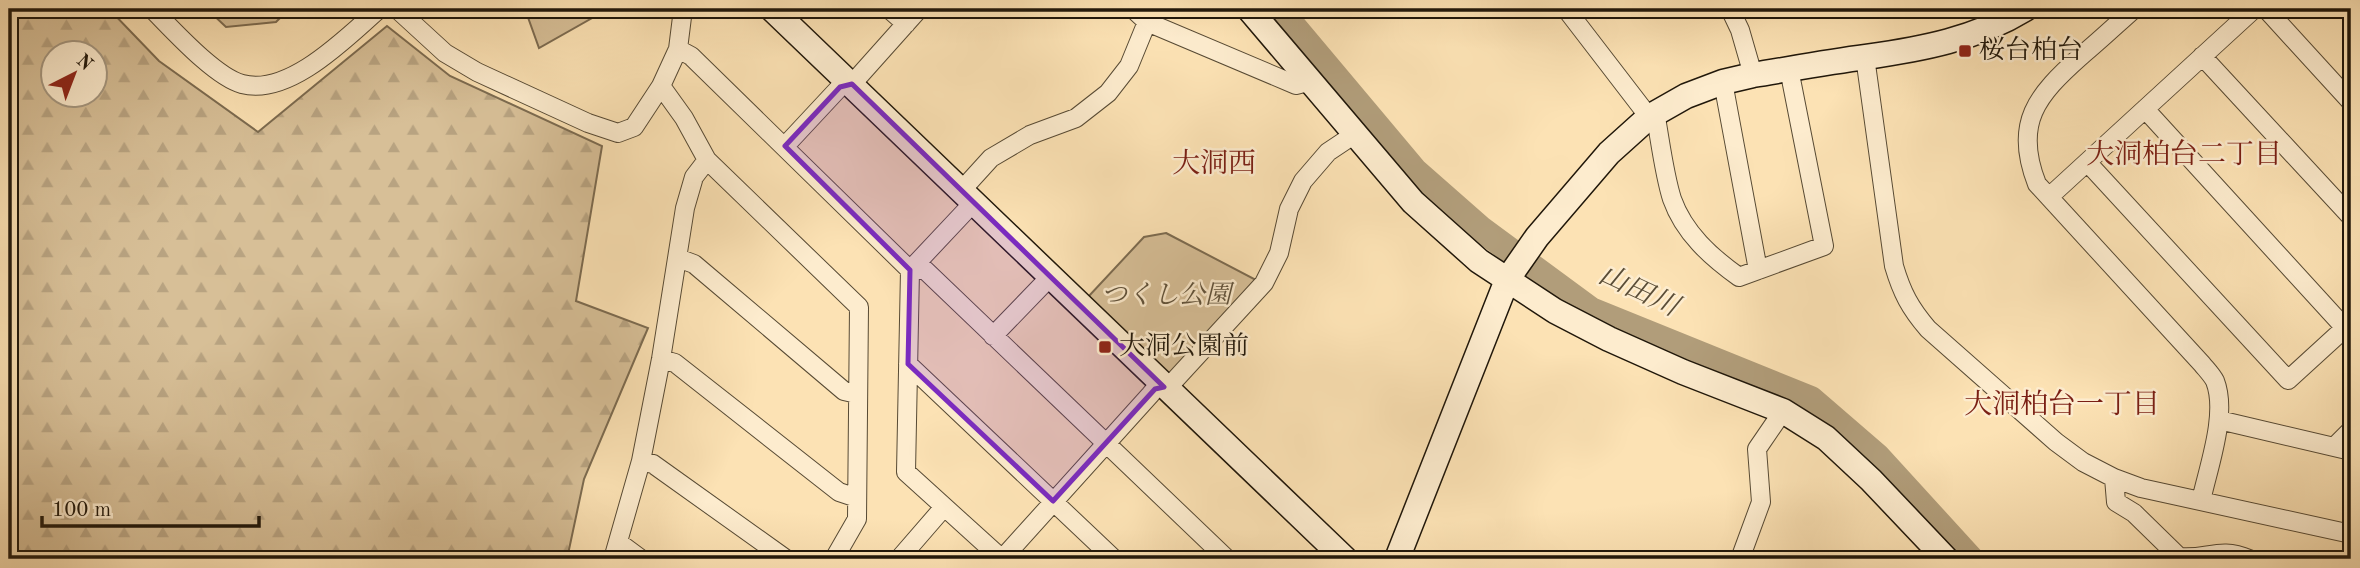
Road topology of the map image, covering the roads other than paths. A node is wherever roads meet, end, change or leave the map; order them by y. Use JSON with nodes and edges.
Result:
{"nodes":[{"id":1,"x":152,"y":9,"type":"edge"},
{"id":2,"x":379,"y":9,"type":"edge"},
{"id":3,"x":397,"y":9,"type":"edge"},
{"id":4,"x":683,"y":9,"type":"edge"},
{"id":5,"x":772,"y":9,"type":"edge"},
{"id":6,"x":889,"y":9,"type":"edge"},
{"id":7,"x":919,"y":9,"type":"edge"},
{"id":8,"x":1133,"y":9,"type":"edge"},
{"id":9,"x":1249,"y":9,"type":"edge"},
{"id":10,"x":1566,"y":9,"type":"edge"},
{"id":11,"x":1730,"y":9,"type":"edge"},
{"id":12,"x":2025,"y":9,"type":"edge"},
{"id":13,"x":2134,"y":9,"type":"edge"},
{"id":14,"x":2254,"y":9,"type":"edge"},
{"id":15,"x":2266,"y":9,"type":"edge"},
{"id":16,"x":1147,"y":22,"type":"junction"},
{"id":17,"x":905,"y":24,"type":"junction"},
{"id":18,"x":678,"y":49,"type":"junction"},
{"id":19,"x":2202,"y":56,"type":"junction"},
{"id":20,"x":1865,"y":57,"type":"junction"},
{"id":21,"x":1789,"y":69,"type":"junction"},
{"id":22,"x":1753,"y":75,"type":"junction"},
{"id":23,"x":1312,"y":81,"type":"junction"},
{"id":24,"x":1723,"y":82,"type":"junction"},
{"id":25,"x":852,"y":84,"type":"junction"},
{"id":26,"x":661,"y":86,"type":"junction"},
{"id":27,"x":2351,"y":102,"type":"edge"},
{"id":28,"x":2145,"y":108,"type":"junction"},
{"id":29,"x":1652,"y":114,"type":"junction"},
{"id":30,"x":1355,"y":134,"type":"junction"},
{"id":31,"x":785,"y":146,"type":"junction"},
{"id":32,"x":708,"y":160,"type":"junction"},
{"id":33,"x":2087,"y":162,"type":"junction"},
{"id":34,"x":967,"y":197,"type":"junction"},
{"id":35,"x":2049,"y":197,"type":"junction"},
{"id":36,"x":2351,"y":218,"type":"edge"},
{"id":37,"x":678,"y":258,"type":"junction"},
{"id":38,"x":910,"y":270,"type":"junction"},
{"id":39,"x":1758,"y":270,"type":"junction"},
{"id":40,"x":1512,"y":273,"type":"junction"},
{"id":41,"x":1050,"y":277,"type":"junction"},
{"id":42,"x":993,"y":336,"type":"junction"},
{"id":43,"x":661,"y":359,"type":"junction"},
{"id":44,"x":908,"y":364,"type":"junction"},
{"id":45,"x":1164,"y":387,"type":"junction"},
{"id":46,"x":857,"y":394,"type":"junction"},
{"id":47,"x":1783,"y":411,"type":"junction"},
{"id":48,"x":2218,"y":420,"type":"junction"},
{"id":49,"x":2351,"y":430,"type":"edge"},
{"id":50,"x":1106,"y":444,"type":"junction"},
{"id":51,"x":2342,"y":449,"type":"edge"},
{"id":52,"x":641,"y":461,"type":"junction"},
{"id":53,"x":2114,"y":478,"type":"junction"},
{"id":54,"x":857,"y":498,"type":"junction"},
{"id":55,"x":1054,"y":501,"type":"junction"},
{"id":56,"x":2201,"y":501,"type":"junction"},
{"id":57,"x":944,"y":507,"type":"junction"},
{"id":58,"x":2351,"y":534,"type":"edge"},
{"id":59,"x":615,"y":551,"type":"edge"},
{"id":60,"x":642,"y":559,"type":"edge"},
{"id":61,"x":786,"y":559,"type":"edge"},
{"id":62,"x":834,"y":559,"type":"edge"},
{"id":63,"x":898,"y":559,"type":"edge"},
{"id":64,"x":1002,"y":559,"type":"edge"},
{"id":65,"x":1114,"y":559,"type":"edge"},
{"id":66,"x":1227,"y":559,"type":"edge"},
{"id":67,"x":1345,"y":559,"type":"edge"},
{"id":68,"x":1397,"y":559,"type":"edge"},
{"id":69,"x":1740,"y":559,"type":"edge"},
{"id":70,"x":1946,"y":559,"type":"edge"},
{"id":71,"x":2249,"y":559,"type":"edge"}],
"edges":[{"from":1,"to":2,"type":"street"},
{"from":3,"to":26,"type":"street"},
{"from":4,"to":18,"type":"street"},
{"from":5,"to":25,"type":"street"},
{"from":6,"to":17,"type":"street"},
{"from":7,"to":17,"type":"street"},
{"from":8,"to":16,"type":"street"},
{"from":9,"to":23,"type":"street"},
{"from":10,"to":29,"type":"street"},
{"from":11,"to":22,"type":"street"},
{"from":12,"to":20,"type":"street"},
{"from":13,"to":35,"type":"street"},
{"from":14,"to":19,"type":"street"},
{"from":15,"to":27,"type":"street"},
{"from":16,"to":23,"type":"street"},
{"from":16,"to":34,"type":"street"},
{"from":17,"to":25,"type":"street"},
{"from":18,"to":26,"type":"street"},
{"from":18,"to":31,"type":"street"},
{"from":19,"to":28,"type":"street"},
{"from":19,"to":36,"type":"street"},
{"from":20,"to":21,"type":"street"},
{"from":20,"to":53,"type":"street"},
{"from":21,"to":22,"type":"street"},
{"from":21,"to":39,"type":"street"},
{"from":22,"to":24,"type":"street"},
{"from":23,"to":30,"type":"street"},
{"from":24,"to":29,"type":"street"},
{"from":24,"to":39,"type":"street"},
{"from":25,"to":31,"type":"street"},
{"from":25,"to":34,"type":"street"},
{"from":26,"to":32,"type":"street"},
{"from":28,"to":33,"type":"street"},
{"from":28,"to":33,"type":"street"},
{"from":29,"to":39,"type":"street"},
{"from":29,"to":40,"type":"street"},
{"from":30,"to":40,"type":"street"},
{"from":30,"to":45,"type":"street"},
{"from":31,"to":38,"type":"street"},
{"from":32,"to":37,"type":"street"},
{"from":32,"to":46,"type":"street"},
{"from":33,"to":35,"type":"street"},
{"from":34,"to":38,"type":"street"},
{"from":34,"to":41,"type":"street"},
{"from":35,"to":48,"type":"street"},
{"from":37,"to":43,"type":"street"},
{"from":37,"to":46,"type":"street"},
{"from":38,"to":42,"type":"street"},
{"from":38,"to":44,"type":"street"},
{"from":40,"to":47,"type":"street"},
{"from":40,"to":68,"type":"street"},
{"from":41,"to":42,"type":"street"},
{"from":41,"to":45,"type":"street"},
{"from":42,"to":50,"type":"street"},
{"from":43,"to":52,"type":"street"},
{"from":43,"to":54,"type":"street"},
{"from":44,"to":55,"type":"street"},
{"from":44,"to":57,"type":"street"},
{"from":45,"to":50,"type":"street"},
{"from":45,"to":67,"type":"street"},
{"from":46,"to":54,"type":"street"},
{"from":47,"to":69,"type":"street"},
{"from":47,"to":70,"type":"street"},
{"from":48,"to":51,"type":"street"},
{"from":48,"to":56,"type":"street"},
{"from":49,"to":51,"type":"street"},
{"from":50,"to":55,"type":"street"},
{"from":50,"to":66,"type":"street"},
{"from":52,"to":59,"type":"street"},
{"from":52,"to":61,"type":"street"},
{"from":53,"to":56,"type":"street"},
{"from":53,"to":71,"type":"street"},
{"from":54,"to":62,"type":"street"},
{"from":55,"to":64,"type":"street"},
{"from":55,"to":65,"type":"street"},
{"from":56,"to":58,"type":"street"},
{"from":57,"to":63,"type":"street"},
{"from":57,"to":64,"type":"street"},
{"from":59,"to":60,"type":"street"}]}
